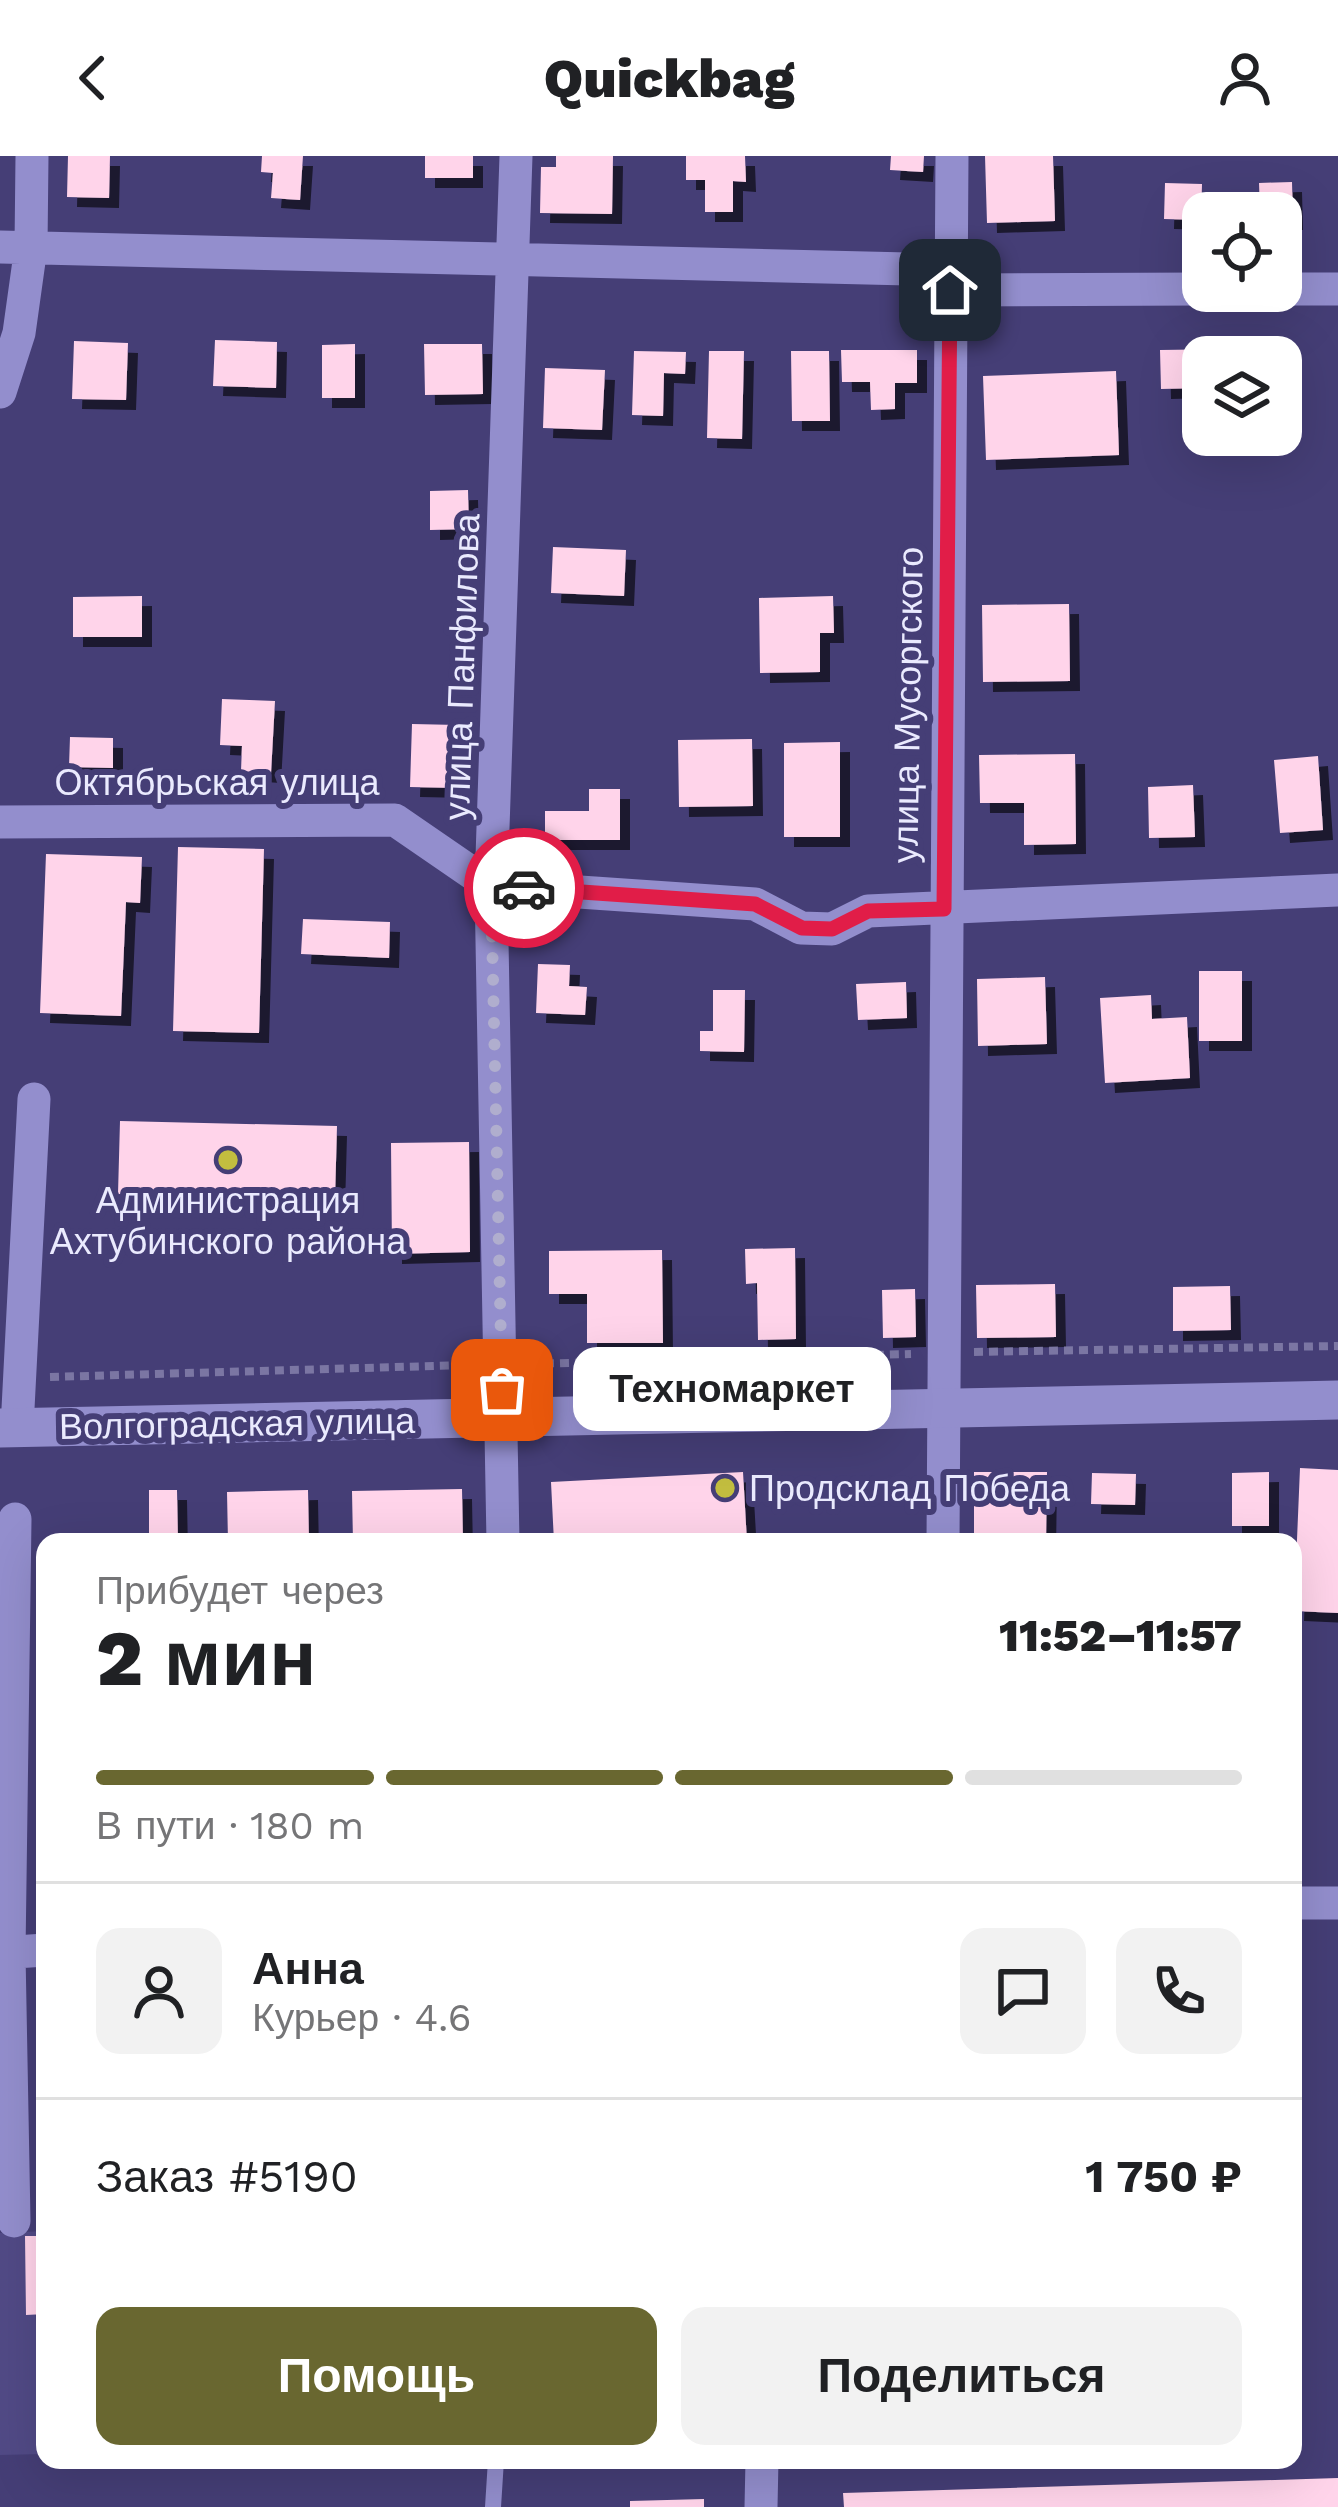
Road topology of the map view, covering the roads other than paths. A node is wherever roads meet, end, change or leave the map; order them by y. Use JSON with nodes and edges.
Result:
{"nodes":[{"id":1,"x":32,"y":156,"type":"edge"},
{"id":2,"x":516,"y":156,"type":"edge"},
{"id":3,"x":952,"y":156,"type":"edge"},
{"id":4,"x":16,"y":247,"type":"edge"},
{"id":5,"x":516,"y":258,"type":"junction"},
{"id":6,"x":950,"y":280,"type":"junction"},
{"id":7,"x":1182,"y":289,"type":"edge"},
{"id":8,"x":1302,"y":289,"type":"edge"},
{"id":9,"x":1338,"y":289,"type":"edge"},
{"id":10,"x":0,"y":392,"type":"edge"},
{"id":11,"x":0,"y":822,"type":"edge"},
{"id":12,"x":491,"y":886,"type":"junction"},
{"id":13,"x":1338,"y":890,"type":"edge"},
{"id":14,"x":944,"y":909,"type":"junction"},
{"id":15,"x":34,"y":1100,"type":"dead end"},
{"id":16,"x":1338,"y":1400,"type":"edge"},
{"id":17,"x":942,"y":1411,"type":"junction"},
{"id":18,"x":502,"y":1416,"type":"junction"},
{"id":19,"x":8,"y":1428,"type":"edge"},
{"id":20,"x":16,"y":1519,"type":"dead end"},
{"id":21,"x":503,"y":1533,"type":"edge"},
{"id":22,"x":943,"y":1533,"type":"edge"},
{"id":23,"x":1302,"y":1903,"type":"edge"},
{"id":24,"x":1338,"y":1904,"type":"edge"},
{"id":25,"x":36,"y":1951,"type":"edge"},
{"id":26,"x":4,"y":1953,"type":"edge"},
{"id":27,"x":14,"y":2221,"type":"dead end"},
{"id":28,"x":495,"y":2469,"type":"edge"},
{"id":29,"x":762,"y":2469,"type":"edge"},
{"id":30,"x":493,"y":2507,"type":"edge"},
{"id":31,"x":761,"y":2507,"type":"edge"}],
"edges":[{"from":1,"to":4,"type":"street"},
{"from":2,"to":5,"type":"street","name":"улица Панфилова"},
{"from":3,"to":6,"type":"street","name":"улица Мусоргского"},
{"from":4,"to":5,"type":"street"},
{"from":4,"to":10,"type":"street"},
{"from":5,"to":6,"type":"street"},
{"from":5,"to":12,"type":"street","name":"улица Панфилова"},
{"from":6,"to":7,"type":"street"},
{"from":6,"to":14,"type":"street","name":"улица Мусоргского"},
{"from":8,"to":9,"type":"street"},
{"from":11,"to":12,"type":"street","name":"Октябрьская улица"},
{"from":12,"to":14,"type":"street"},
{"from":12,"to":18,"type":"street","name":"улица Панфилова"},
{"from":13,"to":14,"type":"street"},
{"from":14,"to":17,"type":"street","name":"улица Мусоргского"},
{"from":15,"to":19,"type":"street"},
{"from":16,"to":17,"type":"street","name":"Волгоградская улица"},
{"from":17,"to":18,"type":"street","name":"Волгоградская улица"},
{"from":17,"to":22,"type":"street","name":"улица Мусоргского"},
{"from":18,"to":19,"type":"street","name":"Волгоградская улица"},
{"from":18,"to":21,"type":"street","name":"улица Панфилова"},
{"from":20,"to":26,"type":"street"},
{"from":23,"to":24,"type":"street"},
{"from":25,"to":26,"type":"street"},
{"from":26,"to":27,"type":"street"},
{"from":28,"to":30,"type":"lane"},
{"from":29,"to":31,"type":"street"}]}
